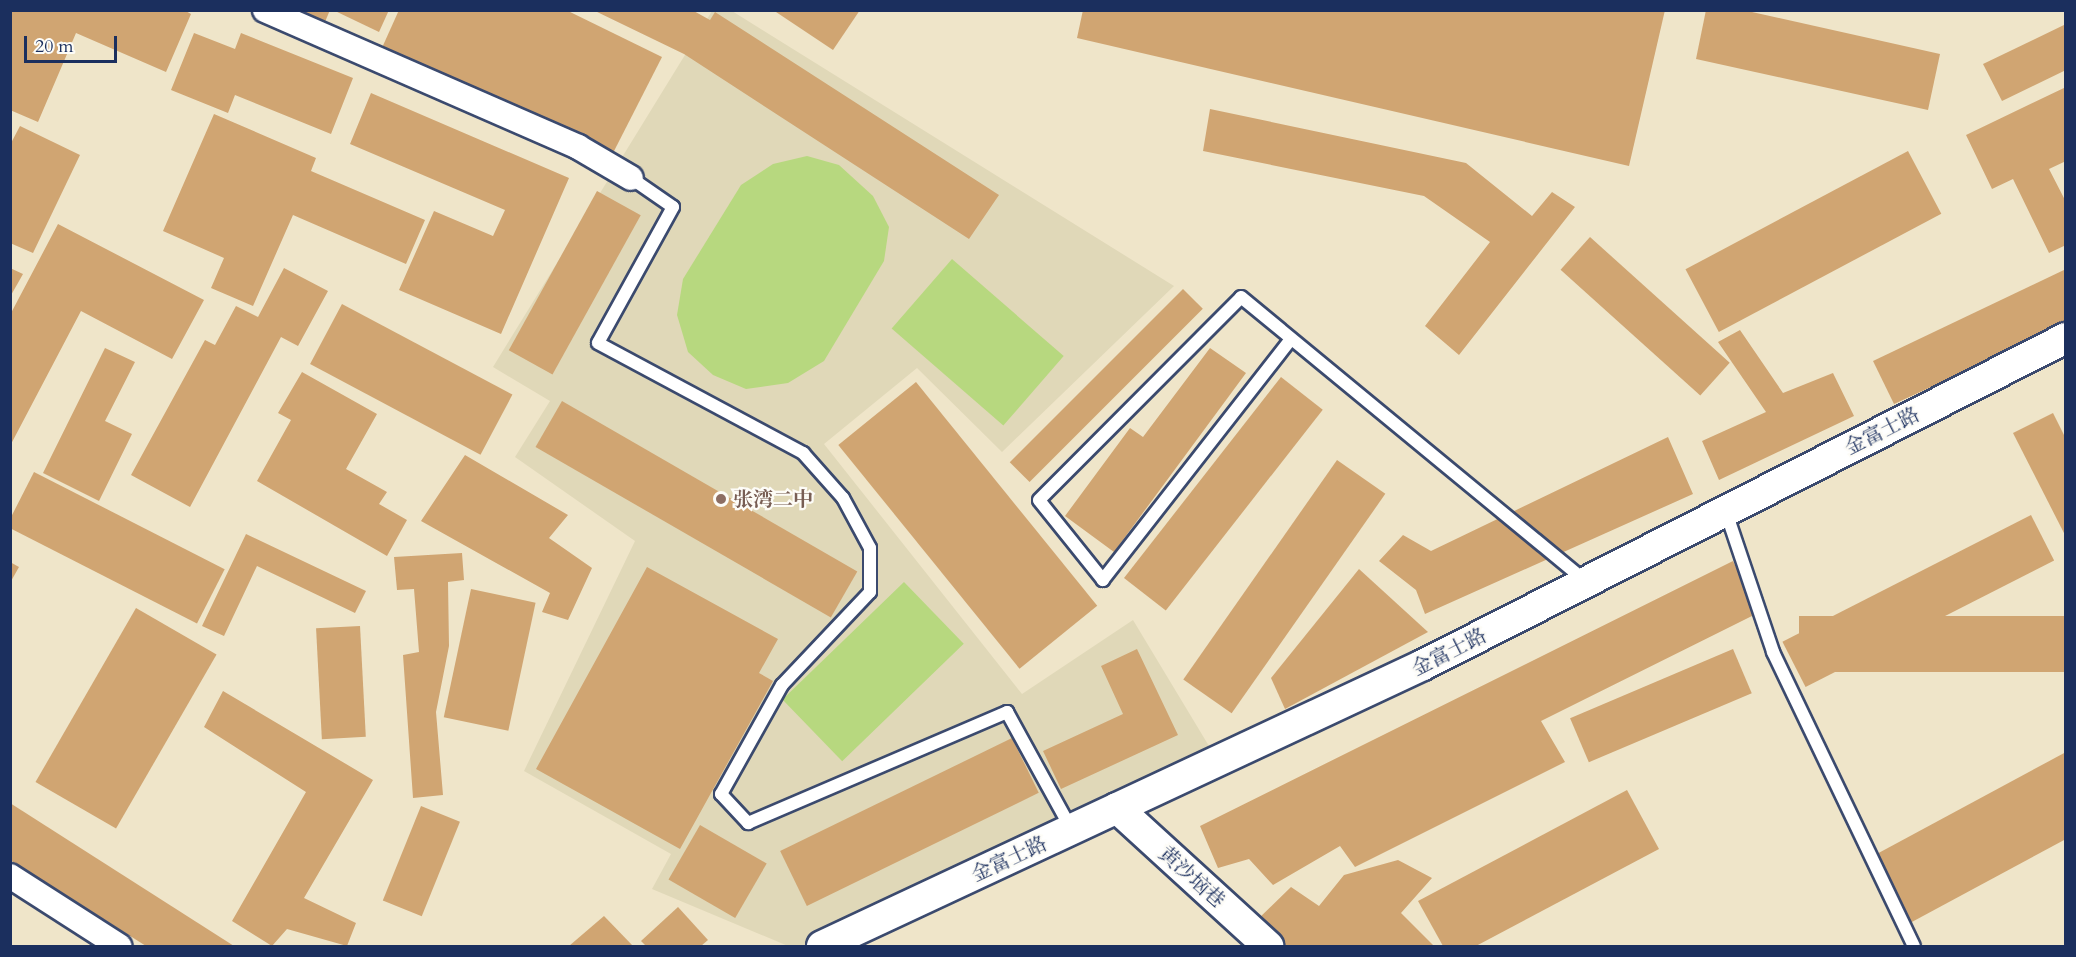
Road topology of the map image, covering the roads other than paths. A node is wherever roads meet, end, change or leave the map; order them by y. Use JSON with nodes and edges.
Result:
{"nodes":[{"id":1,"x":265,"y":10,"type":"edge"},
{"id":2,"x":631,"y":178,"type":"joint"},
{"id":3,"x":2066,"y":338,"type":"edge"},
{"id":4,"x":1291,"y":339,"type":"junction"},
{"id":5,"x":1726,"y":511,"type":"junction"},
{"id":6,"x":1587,"y":582,"type":"junction"},
{"id":7,"x":1117,"y":808,"type":"junction"},
{"id":8,"x":1072,"y":830,"type":"junction"},
{"id":9,"x":10,"y":876,"type":"edge"},
{"id":10,"x":119,"y":946,"type":"edge"},
{"id":11,"x":822,"y":946,"type":"edge"},
{"id":12,"x":1268,"y":946,"type":"edge"},
{"id":13,"x":1914,"y":946,"type":"edge"}],
"edges":[{"from":1,"to":2,"type":"street"},
{"from":2,"to":8,"type":"lane"},
{"from":3,"to":5,"type":"street","name":"金富士路"},
{"from":4,"to":4,"type":"lane"},
{"from":4,"to":6,"type":"lane"},
{"from":5,"to":6,"type":"street","name":"金富士路"},
{"from":5,"to":13,"type":"lane"},
{"from":6,"to":7,"type":"street","name":"金富士路"},
{"from":7,"to":8,"type":"street","name":"金富士路"},
{"from":7,"to":12,"type":"street","name":"黄沙垴巷"},
{"from":8,"to":11,"type":"street","name":"金富士路"},
{"from":9,"to":10,"type":"street"}]}
